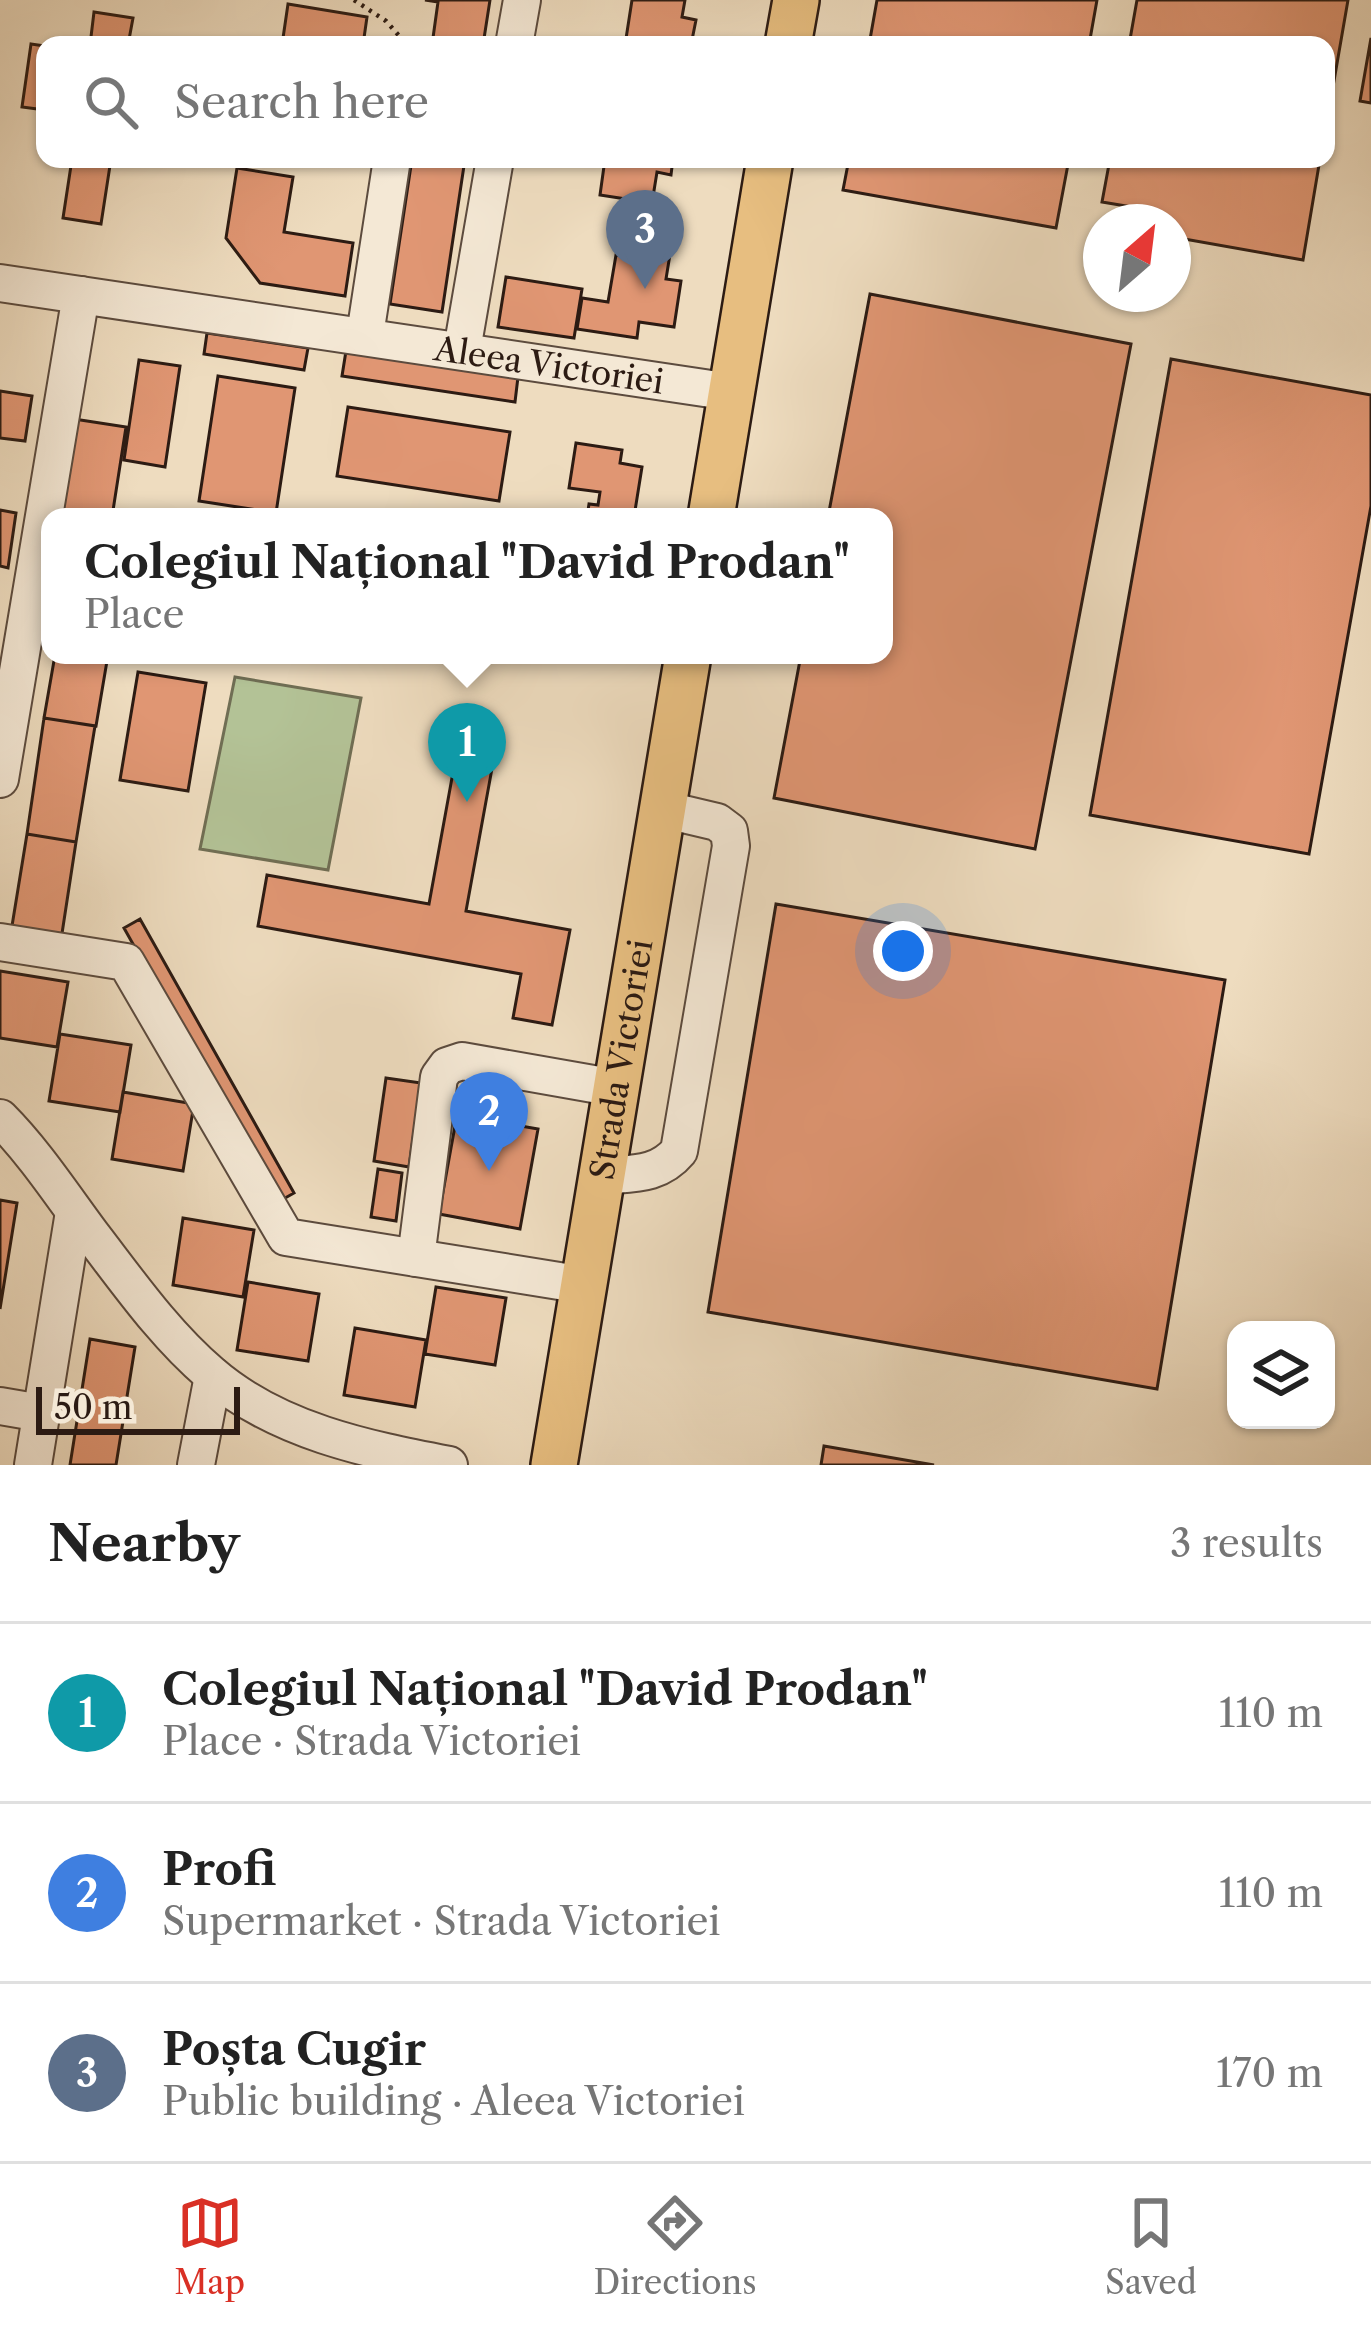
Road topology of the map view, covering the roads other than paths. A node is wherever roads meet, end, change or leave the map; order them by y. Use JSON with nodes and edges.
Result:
{"nodes":[{"id":1,"x":522,"y":0,"type":"edge"},
{"id":2,"x":796,"y":0,"type":"edge"},
{"id":3,"x":516,"y":36,"type":"edge"},
{"id":4,"x":790,"y":36,"type":"edge"},
{"id":5,"x":391,"y":168,"type":"edge"},
{"id":6,"x":493,"y":168,"type":"edge"},
{"id":7,"x":768,"y":168,"type":"edge"},
{"id":8,"x":0,"y":283,"type":"edge"},
{"id":9,"x":81,"y":295,"type":"junction"},
{"id":10,"x":365,"y":335,"type":"junction"},
{"id":11,"x":462,"y":350,"type":"junction"},
{"id":12,"x":731,"y":392,"type":"junction"},
{"id":13,"x":44,"y":508,"type":"edge"},
{"id":14,"x":712,"y":508,"type":"edge"},
{"id":15,"x":41,"y":526,"type":"edge"},
{"id":16,"x":686,"y":664,"type":"edge"},
{"id":17,"x":0,"y":779,"type":"edge"},
{"id":18,"x":662,"y":809,"type":"junction"},
{"id":19,"x":0,"y":942,"type":"edge"},
{"id":20,"x":616,"y":1088,"type":"junction"},
{"id":21,"x":0,"y":1118,"type":"edge"},
{"id":22,"x":602,"y":1176,"type":"junction"},
{"id":23,"x":74,"y":1212,"type":"junction"},
{"id":24,"x":416,"y":1258,"type":"junction"},
{"id":25,"x":584,"y":1285,"type":"junction"},
{"id":26,"x":213,"y":1376,"type":"junction"},
{"id":27,"x":0,"y":1406,"type":"edge"},
{"id":28,"x":41,"y":1413,"type":"junction"},
{"id":29,"x":33,"y":1465,"type":"edge"},
{"id":30,"x":196,"y":1465,"type":"edge"},
{"id":31,"x":449,"y":1465,"type":"edge"},
{"id":32,"x":554,"y":1465,"type":"edge"}],
"edges":[{"from":1,"to":3,"type":"street"},
{"from":2,"to":4,"type":"main road"},
{"from":5,"to":10,"type":"street"},
{"from":6,"to":11,"type":"street"},
{"from":7,"to":12,"type":"main road"},
{"from":8,"to":9,"type":"street","name":"Aleea Victoriei"},
{"from":9,"to":10,"type":"street","name":"Aleea Victoriei"},
{"from":9,"to":13,"type":"street"},
{"from":10,"to":11,"type":"street","name":"Aleea Victoriei"},
{"from":11,"to":12,"type":"street","name":"Aleea Victoriei"},
{"from":12,"to":14,"type":"main road"},
{"from":15,"to":17,"type":"street"},
{"from":16,"to":18,"type":"main road","name":"Strada Victoriei"},
{"from":18,"to":20,"type":"main road","name":"Strada Victoriei"},
{"from":18,"to":22,"type":"street"},
{"from":19,"to":24,"type":"street"},
{"from":20,"to":22,"type":"main road","name":"Strada Victoriei"},
{"from":20,"to":24,"type":"street"},
{"from":21,"to":23,"type":"street"},
{"from":22,"to":25,"type":"main road","name":"Strada Victoriei"},
{"from":23,"to":26,"type":"street"},
{"from":23,"to":28,"type":"street"},
{"from":24,"to":25,"type":"street"},
{"from":25,"to":32,"type":"main road","name":"Strada Victoriei"},
{"from":26,"to":30,"type":"street"},
{"from":26,"to":31,"type":"street"},
{"from":27,"to":28,"type":"street"},
{"from":28,"to":29,"type":"street"}]}
